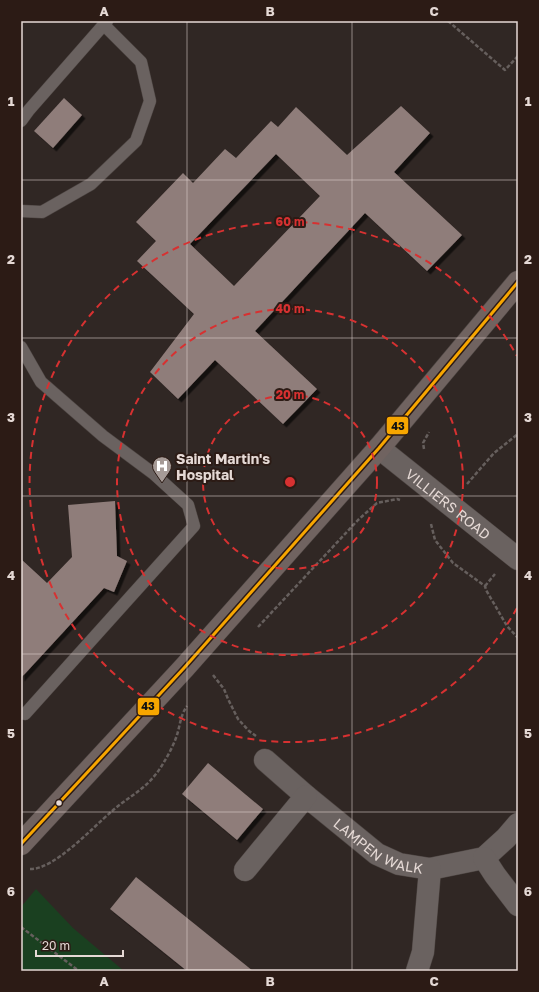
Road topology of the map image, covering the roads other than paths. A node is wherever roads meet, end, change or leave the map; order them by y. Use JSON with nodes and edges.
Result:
{"nodes":[{"id":1,"x":105,"y":23,"type":"edge"},
{"id":2,"x":25,"y":107,"type":"edge"},
{"id":3,"x":21,"y":121,"type":"edge"},
{"id":4,"x":21,"y":211,"type":"edge"},
{"id":5,"x":518,"y":282,"type":"edge"},
{"id":6,"x":21,"y":347,"type":"edge"},
{"id":7,"x":379,"y":448,"type":"junction"},
{"id":8,"x":518,"y":559,"type":"edge"},
{"id":9,"x":26,"y":714,"type":"dead end"},
{"id":10,"x":264,"y":760,"type":"road end"},
{"id":11,"x":306,"y":796,"type":"junction"},
{"id":12,"x":518,"y":824,"type":"edge"},
{"id":13,"x":21,"y":844,"type":"edge"},
{"id":14,"x":484,"y":858,"type":"junction"},
{"id":15,"x":430,"y":869,"type":"junction"},
{"id":16,"x":245,"y":870,"type":"dead end"},
{"id":17,"x":518,"y":905,"type":"edge"},
{"id":18,"x":417,"y":971,"type":"edge"}],
"edges":[{"from":1,"to":2,"type":"lane"},
{"from":1,"to":4,"type":"lane"},
{"from":2,"to":3,"type":"lane"},
{"from":5,"to":7,"type":"main road"},
{"from":6,"to":9,"type":"lane"},
{"from":7,"to":8,"type":"street","name":"VILLIERS ROAD"},
{"from":7,"to":13,"type":"main road"},
{"from":10,"to":11,"type":"street","name":"LAMPEN WALK"},
{"from":11,"to":15,"type":"street","name":"LAMPEN WALK"},
{"from":11,"to":16,"type":"street"},
{"from":12,"to":14,"type":"street"},
{"from":14,"to":15,"type":"street"},
{"from":14,"to":17,"type":"street"},
{"from":15,"to":18,"type":"street","name":"LAMPEN WALK"}]}
